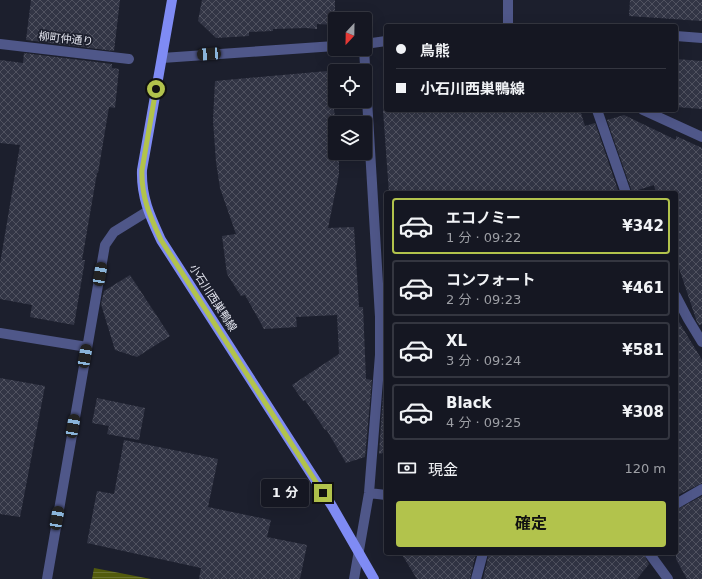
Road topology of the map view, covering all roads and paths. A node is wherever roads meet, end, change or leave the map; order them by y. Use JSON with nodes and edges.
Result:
{"nodes":[{"id":1,"x":172,"y":0,"type":"edge"},
{"id":2,"x":508,"y":0,"type":"edge"},
{"id":3,"x":508,"y":24,"type":"edge"},
{"id":4,"x":678,"y":36,"type":"edge"},
{"id":5,"x":702,"y":38,"type":"edge"},
{"id":6,"x":384,"y":41,"type":"edge"},
{"id":7,"x":372,"y":43,"type":"edge"},
{"id":8,"x":0,"y":44,"type":"edge"},
{"id":9,"x":328,"y":46,"type":"edge"},
{"id":10,"x":364,"y":56,"type":"edge"},
{"id":11,"x":162,"y":58,"type":"junction"},
{"id":12,"x":130,"y":59,"type":"dead end"},
{"id":13,"x":598,"y":112,"type":"edge"},
{"id":14,"x":647,"y":112,"type":"edge"},
{"id":15,"x":702,"y":137,"type":"edge"},
{"id":16,"x":625,"y":191,"type":"edge"},
{"id":17,"x":148,"y":211,"type":"junction"},
{"id":18,"x":678,"y":300,"type":"edge"},
{"id":19,"x":0,"y":333,"type":"edge"},
{"id":20,"x":702,"y":342,"type":"edge"},
{"id":21,"x":87,"y":347,"type":"junction"},
{"id":22,"x":383,"y":355,"type":"edge"},
{"id":23,"x":702,"y":489,"type":"edge"},
{"id":24,"x":369,"y":493,"type":"junction"},
{"id":25,"x":384,"y":495,"type":"edge"},
{"id":26,"x":678,"y":503,"type":"edge"},
{"id":27,"x":359,"y":553,"type":"junction"},
{"id":28,"x":482,"y":555,"type":"edge"},
{"id":29,"x":650,"y":555,"type":"edge"},
{"id":30,"x":47,"y":579,"type":"edge"},
{"id":31,"x":354,"y":579,"type":"edge"},
{"id":32,"x":374,"y":579,"type":"edge"},
{"id":33,"x":476,"y":579,"type":"edge"},
{"id":34,"x":668,"y":579,"type":"edge"}],
"edges":[{"from":1,"to":11,"type":"main road","name":"小石川西巣鴨線"},
{"from":2,"to":3,"type":"street"},
{"from":4,"to":5,"type":"street"},
{"from":6,"to":7,"type":"street"},
{"from":8,"to":12,"type":"street","name":"柳町仲通り"},
{"from":9,"to":11,"type":"street"},
{"from":10,"to":22,"type":"street"},
{"from":11,"to":17,"type":"main road","name":"小石川西巣鴨線"},
{"from":13,"to":16,"type":"street"},
{"from":14,"to":15,"type":"street"},
{"from":17,"to":21,"type":"street"},
{"from":17,"to":27,"type":"main road","name":"小石川西巣鴨線"},
{"from":18,"to":20,"type":"street"},
{"from":19,"to":21,"type":"street"},
{"from":21,"to":30,"type":"street"},
{"from":22,"to":24,"type":"street"},
{"from":23,"to":26,"type":"street"},
{"from":24,"to":25,"type":"street"},
{"from":24,"to":27,"type":"street"},
{"from":27,"to":31,"type":"street"},
{"from":27,"to":32,"type":"main road","name":"小石川西巣鴨線"},
{"from":28,"to":33,"type":"street"},
{"from":29,"to":34,"type":"street"}]}
